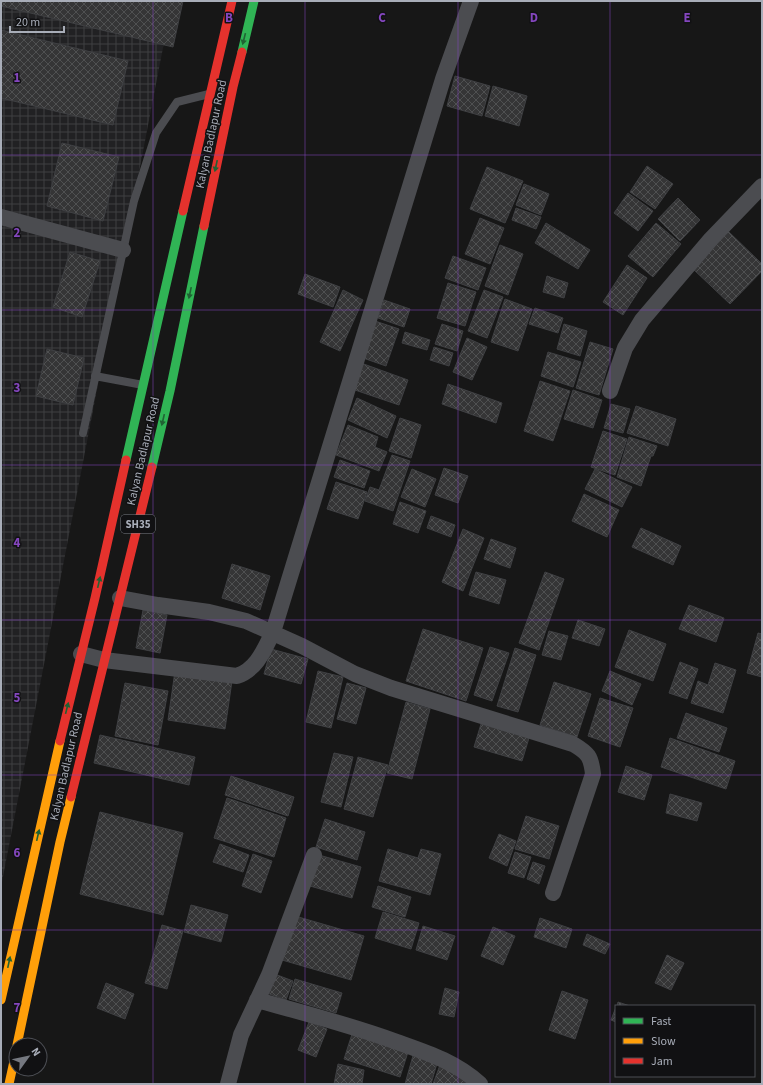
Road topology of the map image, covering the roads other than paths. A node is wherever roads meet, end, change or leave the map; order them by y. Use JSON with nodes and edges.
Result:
{"nodes":[{"id":1,"x":232,"y":1,"type":"edge"},
{"id":2,"x":254,"y":1,"type":"edge"},
{"id":3,"x":471,"y":1,"type":"edge"},
{"id":4,"x":221,"y":90,"type":"junction"},
{"id":5,"x":762,"y":186,"type":"edge"},
{"id":6,"x":1,"y":217,"type":"edge"},
{"id":7,"x":123,"y":250,"type":"junction"},
{"id":8,"x":95,"y":376,"type":"junction"},
{"id":9,"x":143,"y":385,"type":"junction"},
{"id":10,"x":610,"y":391,"type":"dead end"},
{"id":11,"x":83,"y":433,"type":"dead end"},
{"id":12,"x":120,"y":598,"type":"junction"},
{"id":13,"x":273,"y":632,"type":"junction"},
{"id":14,"x":81,"y":654,"type":"junction"},
{"id":15,"x":104,"y":660,"type":"junction"},
{"id":16,"x":314,"y":855,"type":"dead end"},
{"id":17,"x":553,"y":893,"type":"dead end"},
{"id":18,"x":1,"y":1000,"type":"edge"},
{"id":19,"x":257,"y":1000,"type":"junction"},
{"id":20,"x":19,"y":1037,"type":"edge"},
{"id":21,"x":228,"y":1084,"type":"edge"},
{"id":22,"x":480,"y":1084,"type":"edge"}],
"edges":[{"from":1,"to":4,"type":"main road","name":"Kalyan Badlapur Road","number":"SH35"},
{"from":2,"to":4,"type":"main road","name":"Kalyan Badlapur Road","number":"SH35","one_way":true},
{"from":3,"to":13,"type":"street"},
{"from":4,"to":7,"type":"lane"},
{"from":4,"to":9,"type":"main road","name":"Kalyan Badlapur Road","number":"SH35"},
{"from":4,"to":12,"type":"main road","name":"Kalyan Badlapur Road","number":"SH35","one_way":true},
{"from":5,"to":10,"type":"street"},
{"from":6,"to":7,"type":"street"},
{"from":7,"to":8,"type":"lane"},
{"from":8,"to":9,"type":"lane"},
{"from":8,"to":11,"type":"lane"},
{"from":14,"to":9,"type":"main road","name":"Kalyan Badlapur Road","number":"SH35","one_way":true},
{"from":12,"to":13,"type":"street"},
{"from":12,"to":15,"type":"main road","name":"Kalyan Badlapur Road","number":"SH35"},
{"from":13,"to":15,"type":"street"},
{"from":13,"to":17,"type":"street"},
{"from":14,"to":15,"type":"street"},
{"from":18,"to":14,"type":"main road","name":"Kalyan Badlapur Road","number":"SH35","one_way":true},
{"from":15,"to":20,"type":"main road","name":"Kalyan Badlapur Road","number":"SH35"},
{"from":16,"to":19,"type":"street"},
{"from":19,"to":21,"type":"street"},
{"from":19,"to":22,"type":"street"}]}
